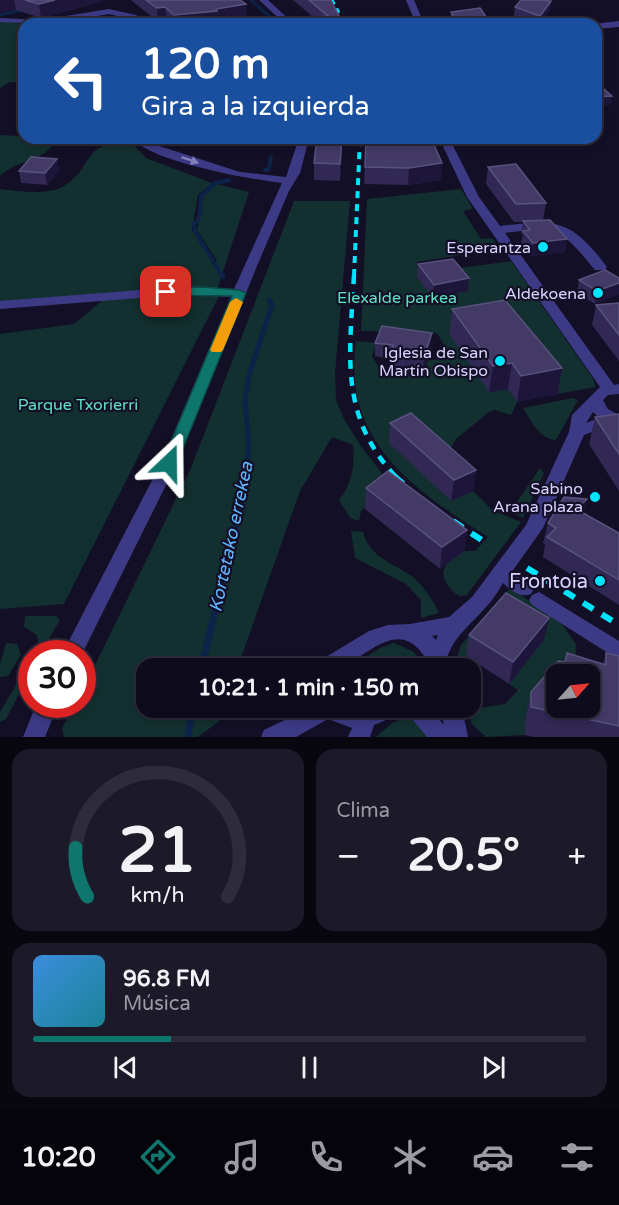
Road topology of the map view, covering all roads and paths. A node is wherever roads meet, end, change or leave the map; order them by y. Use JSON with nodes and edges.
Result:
{"nodes":[{"id":1,"x":263,"y":0,"type":"edge"},
{"id":2,"x":410,"y":0,"type":"edge"},
{"id":3,"x":66,"y":18,"type":"edge"},
{"id":4,"x":136,"y":18,"type":"edge"},
{"id":5,"x":283,"y":18,"type":"edge"},
{"id":6,"x":418,"y":18,"type":"edge"},
{"id":7,"x":0,"y":20,"type":"edge"},
{"id":8,"x":18,"y":21,"type":"edge"},
{"id":9,"x":619,"y":24,"type":"edge"},
{"id":10,"x":602,"y":25,"type":"edge"},
{"id":11,"x":145,"y":144,"type":"edge"},
{"id":12,"x":303,"y":144,"type":"edge"},
{"id":13,"x":447,"y":144,"type":"edge"},
{"id":14,"x":290,"y":181,"type":"junction"},
{"id":15,"x":495,"y":230,"type":"junction"},
{"id":16,"x":600,"y":267,"type":"dead end"},
{"id":17,"x":239,"y":293,"type":"junction"},
{"id":18,"x":0,"y":305,"type":"edge"},
{"id":19,"x":615,"y":389,"type":"edge"},
{"id":20,"x":595,"y":400,"type":"junction"},
{"id":21,"x":616,"y":420,"type":"edge"},
{"id":22,"x":577,"y":432,"type":"junction"},
{"id":23,"x":525,"y":590,"type":"dead end"},
{"id":24,"x":455,"y":624,"type":"junction"},
{"id":25,"x":410,"y":632,"type":"junction"},
{"id":26,"x":79,"y":640,"type":"edge"},
{"id":27,"x":619,"y":652,"type":"edge"},
{"id":28,"x":344,"y":658,"type":"edge"},
{"id":29,"x":433,"y":658,"type":"edge"},
{"id":30,"x":438,"y":658,"type":"edge"},
{"id":31,"x":42,"y":718,"type":"edge"},
{"id":32,"x":312,"y":718,"type":"edge"},
{"id":33,"x":349,"y":718,"type":"edge"},
{"id":34,"x":376,"y":718,"type":"edge"},
{"id":35,"x":425,"y":718,"type":"edge"},
{"id":36,"x":453,"y":718,"type":"edge"},
{"id":37,"x":363,"y":728,"type":"edge"},
{"id":38,"x":34,"y":737,"type":"edge"},
{"id":39,"x":272,"y":737,"type":"edge"},
{"id":40,"x":440,"y":737,"type":"edge"},
{"id":41,"x":457,"y":737,"type":"edge"}],
"edges":[{"from":1,"to":5,"type":"street"},
{"from":2,"to":6,"type":"street"},
{"from":3,"to":4,"type":"street"},
{"from":7,"to":8,"type":"street"},
{"from":9,"to":10,"type":"street"},
{"from":11,"to":14,"type":"street","one_way":true},
{"from":12,"to":14,"type":"street"},
{"from":13,"to":15,"type":"street"},
{"from":14,"to":17,"type":"street"},
{"from":15,"to":16,"type":"street"},
{"from":15,"to":19,"type":"street"},
{"from":17,"to":18,"type":"street"},
{"from":17,"to":26,"type":"street"},
{"from":19,"to":20,"type":"street"},
{"from":20,"to":21,"type":"street"},
{"from":20,"to":22,"type":"street"},
{"from":21,"to":22,"type":"street"},
{"from":22,"to":24,"type":"street"},
{"from":23,"to":27,"type":"street"},
{"from":24,"to":25,"type":"street"},
{"from":24,"to":30,"type":"street"},
{"from":25,"to":28,"type":"street"},
{"from":25,"to":29,"type":"street"},
{"from":31,"to":38,"type":"street"},
{"from":32,"to":39,"type":"street"},
{"from":33,"to":37,"type":"street"},
{"from":34,"to":37,"type":"street"},
{"from":35,"to":40,"type":"street"},
{"from":36,"to":41,"type":"street"}]}
